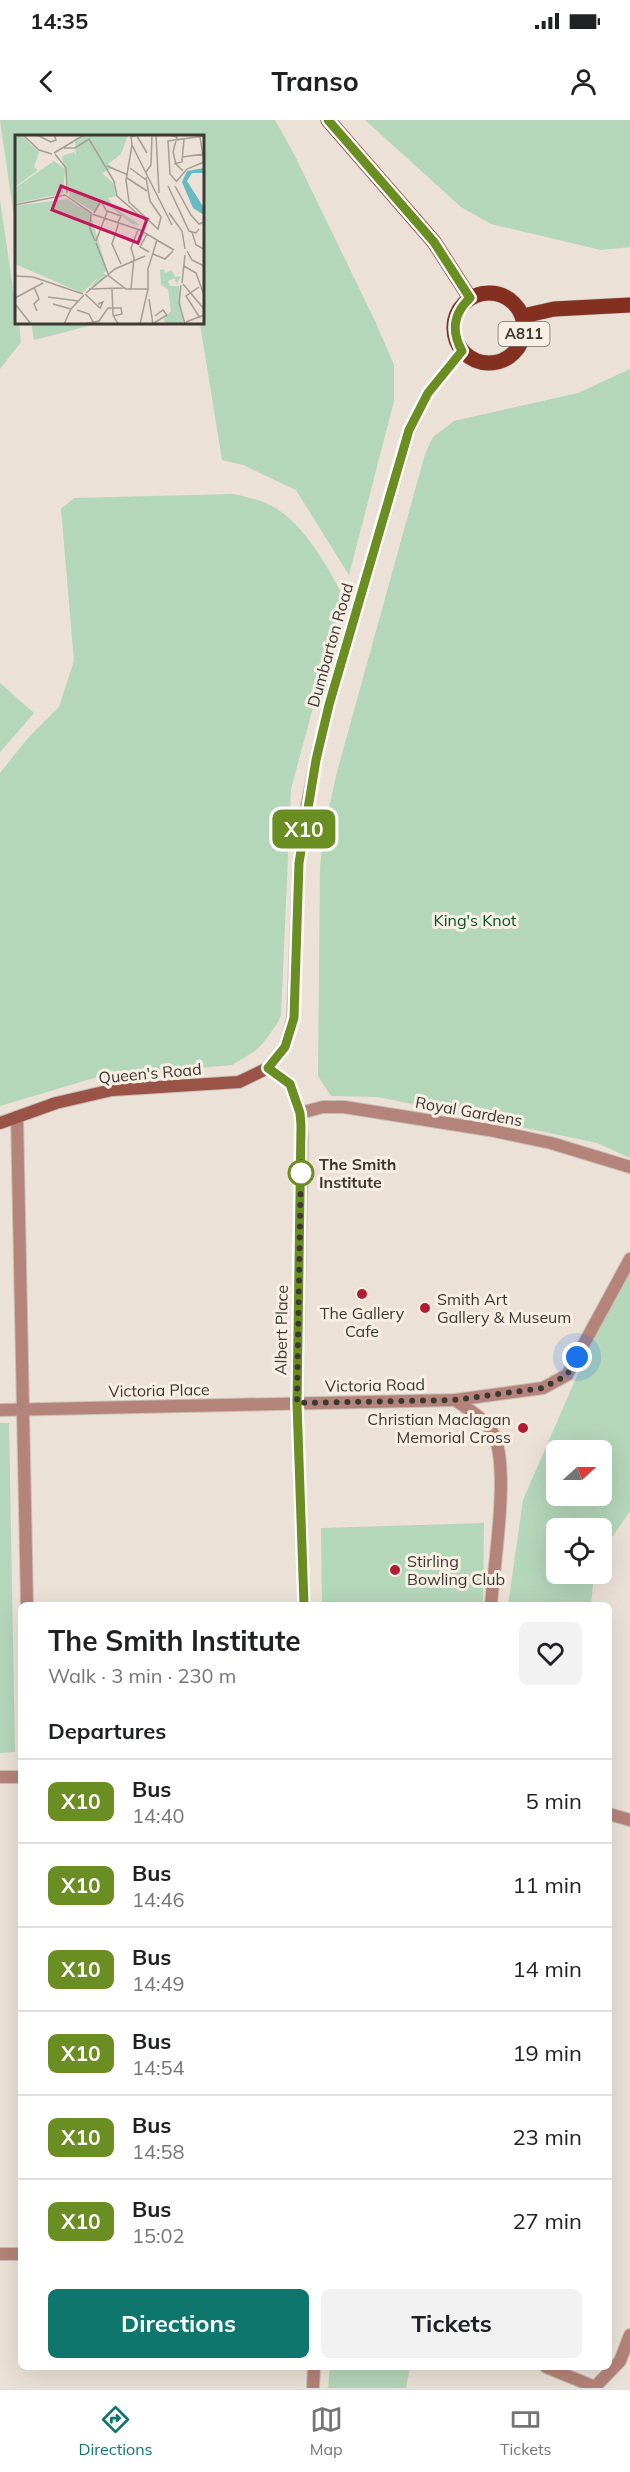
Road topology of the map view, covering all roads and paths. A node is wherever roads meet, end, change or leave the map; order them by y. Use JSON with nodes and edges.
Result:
{"nodes":[{"id":1,"x":328,"y":120,"type":"edge"},
{"id":2,"x":470,"y":298,"type":"junction"},
{"id":3,"x":630,"y":304,"type":"edge"},
{"id":4,"x":523,"y":316,"type":"junction"},
{"id":5,"x":462,"y":351,"type":"junction"},
{"id":6,"x":268,"y":1068,"type":"junction"},
{"id":7,"x":300,"y":1113,"type":"junction"},
{"id":8,"x":17,"y":1117,"type":"junction"},
{"id":9,"x":0,"y":1123,"type":"edge"},
{"id":10,"x":630,"y":1167,"type":"edge"},
{"id":11,"x":630,"y":1259,"type":"edge"},
{"id":12,"x":454,"y":1400,"type":"junction"},
{"id":13,"x":297,"y":1403,"type":"junction"},
{"id":14,"x":21,"y":1409,"type":"junction"},
{"id":15,"x":0,"y":1410,"type":"edge"},
{"id":16,"x":27,"y":1602,"type":"edge"},
{"id":17,"x":304,"y":1602,"type":"edge"},
{"id":18,"x":491,"y":1602,"type":"edge"},
{"id":19,"x":0,"y":1777,"type":"edge"},
{"id":20,"x":18,"y":1777,"type":"edge"},
{"id":21,"x":612,"y":1815,"type":"edge"},
{"id":22,"x":630,"y":1820,"type":"edge"},
{"id":23,"x":0,"y":2254,"type":"edge"},
{"id":24,"x":18,"y":2254,"type":"edge"},
{"id":25,"x":630,"y":2335,"type":"edge"},
{"id":26,"x":314,"y":2370,"type":"edge"},
{"id":27,"x":553,"y":2370,"type":"edge"},
{"id":28,"x":313,"y":2388,"type":"edge"},
{"id":29,"x":596,"y":2388,"type":"edge"}],
"edges":[{"from":1,"to":2,"type":"main road"},
{"from":2,"to":4,"type":"main road","number":"A811"},
{"from":2,"to":5,"type":"main road"},
{"from":3,"to":4,"type":"main road","number":"A811"},
{"from":4,"to":5,"type":"main road","number":"A811"},
{"from":5,"to":6,"type":"main road","name":"Dumbarton Road"},
{"from":6,"to":7,"type":"street","name":"Albert Place"},
{"from":6,"to":8,"type":"main road","name":"Queen's Road"},
{"from":7,"to":10,"type":"street","name":"Royal Gardens"},
{"from":7,"to":13,"type":"street","name":"Albert Place"},
{"from":8,"to":9,"type":"main road","name":"Queen's Road"},
{"from":8,"to":14,"type":"street"},
{"from":11,"to":12,"type":"street","name":"Victoria Road"},
{"from":12,"to":13,"type":"street","name":"Victoria Road"},
{"from":12,"to":18,"type":"street"},
{"from":13,"to":14,"type":"street","name":"Victoria Place"},
{"from":13,"to":17,"type":"street","name":"Albert Place"},
{"from":14,"to":15,"type":"street","name":"Victoria Place"},
{"from":14,"to":16,"type":"street"},
{"from":19,"to":20,"type":"street"},
{"from":21,"to":22,"type":"street"},
{"from":23,"to":24,"type":"street"},
{"from":25,"to":29,"type":"street"},
{"from":26,"to":28,"type":"street"},
{"from":27,"to":29,"type":"street"}]}
